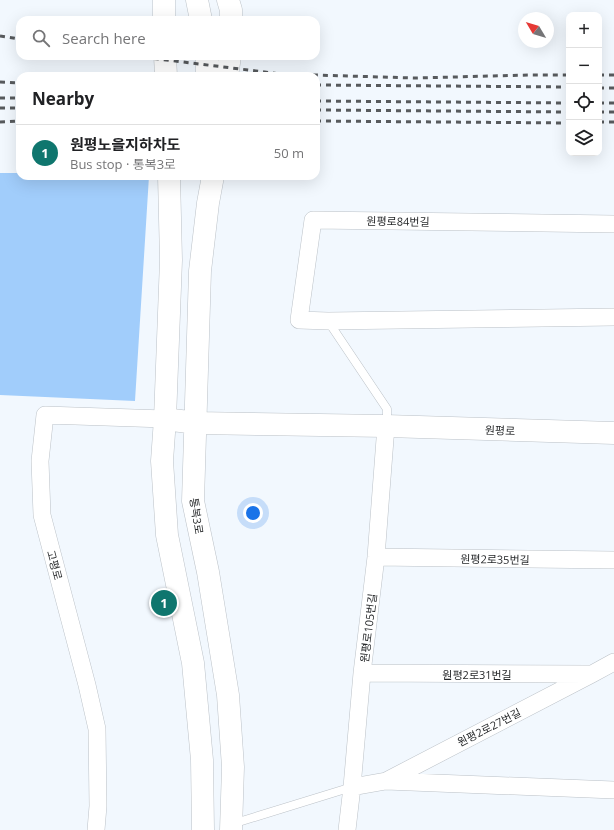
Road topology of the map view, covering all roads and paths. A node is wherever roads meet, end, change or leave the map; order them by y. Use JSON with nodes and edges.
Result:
{"nodes":[{"id":1,"x":164,"y":0,"type":"edge"},
{"id":2,"x":197,"y":0,"type":"edge"},
{"id":3,"x":228,"y":0,"type":"edge"},
{"id":4,"x":164,"y":16,"type":"edge"},
{"id":5,"x":200,"y":16,"type":"edge"},
{"id":6,"x":231,"y":16,"type":"edge"},
{"id":7,"x":165,"y":60,"type":"edge"},
{"id":8,"x":207,"y":60,"type":"edge"},
{"id":9,"x":229,"y":60,"type":"edge"},
{"id":10,"x":166,"y":72,"type":"edge"},
{"id":11,"x":207,"y":72,"type":"edge"},
{"id":12,"x":228,"y":72,"type":"edge"},
{"id":13,"x":169,"y":180,"type":"edge"},
{"id":14,"x":208,"y":180,"type":"edge"},
{"id":15,"x":212,"y":180,"type":"edge"},
{"id":16,"x":208,"y":203,"type":"junction"},
{"id":17,"x":614,"y":224,"type":"edge"},
{"id":18,"x":614,"y":317,"type":"edge"},
{"id":19,"x":328,"y":321,"type":"junction"},
{"id":20,"x":165,"y":419,"type":"junction"},
{"id":21,"x":196,"y":423,"type":"junction"},
{"id":22,"x":386,"y":426,"type":"junction"},
{"id":23,"x":614,"y":433,"type":"edge"},
{"id":24,"x":376,"y":557,"type":"junction"},
{"id":25,"x":614,"y":560,"type":"edge"},
{"id":26,"x":614,"y":662,"type":"edge"},
{"id":27,"x":362,"y":673,"type":"junction"},
{"id":28,"x":592,"y":674,"type":"junction"},
{"id":29,"x":614,"y":675,"type":"edge"},
{"id":30,"x":386,"y":780,"type":"junction"},
{"id":31,"x":352,"y":788,"type":"junction"},
{"id":32,"x":614,"y":790,"type":"edge"},
{"id":33,"x":231,"y":827,"type":"edge"},
{"id":34,"x":96,"y":830,"type":"edge"},
{"id":35,"x":203,"y":830,"type":"edge"},
{"id":36,"x":346,"y":830,"type":"edge"}],
"edges":[{"from":1,"to":4,"type":"street"},
{"from":2,"to":5,"type":"street"},
{"from":3,"to":6,"type":"street"},
{"from":7,"to":10,"type":"street"},
{"from":8,"to":11,"type":"street"},
{"from":9,"to":12,"type":"street"},
{"from":13,"to":20,"type":"street"},
{"from":14,"to":16,"type":"street"},
{"from":15,"to":16,"type":"street","name":"통복3로"},
{"from":16,"to":21,"type":"street","name":"통복3로"},
{"from":17,"to":19,"type":"street","name":"원평로84번길"},
{"from":18,"to":19,"type":"street","name":"원평로84번길"},
{"from":19,"to":22,"type":"lane"},
{"from":20,"to":21,"type":"street","name":"원평로"},
{"from":20,"to":34,"type":"street","name":"고평로"},
{"from":20,"to":35,"type":"street"},
{"from":21,"to":22,"type":"street","name":"원평로"},
{"from":21,"to":33,"type":"street","name":"통복3로"},
{"from":22,"to":23,"type":"street","name":"원평로"},
{"from":22,"to":24,"type":"street","name":"원평로105번길"},
{"from":24,"to":25,"type":"street","name":"원평2로35번길"},
{"from":24,"to":27,"type":"street","name":"원평로105번길"},
{"from":26,"to":28,"type":"street","name":"원평2로31번길"},
{"from":27,"to":28,"type":"street","name":"원평2로31번길"},
{"from":27,"to":31,"type":"street","name":"원평로105번길"},
{"from":28,"to":29,"type":"street","name":"원평2로31번길"},
{"from":28,"to":30,"type":"street","name":"원평2로27번길"},
{"from":30,"to":31,"type":"street","name":"원평2로27번길"},
{"from":30,"to":32,"type":"street","name":"원평2로27번길"},
{"from":31,"to":33,"type":"lane","name":"원평2로27번길"},
{"from":31,"to":36,"type":"street","name":"원평로105번길"}]}
